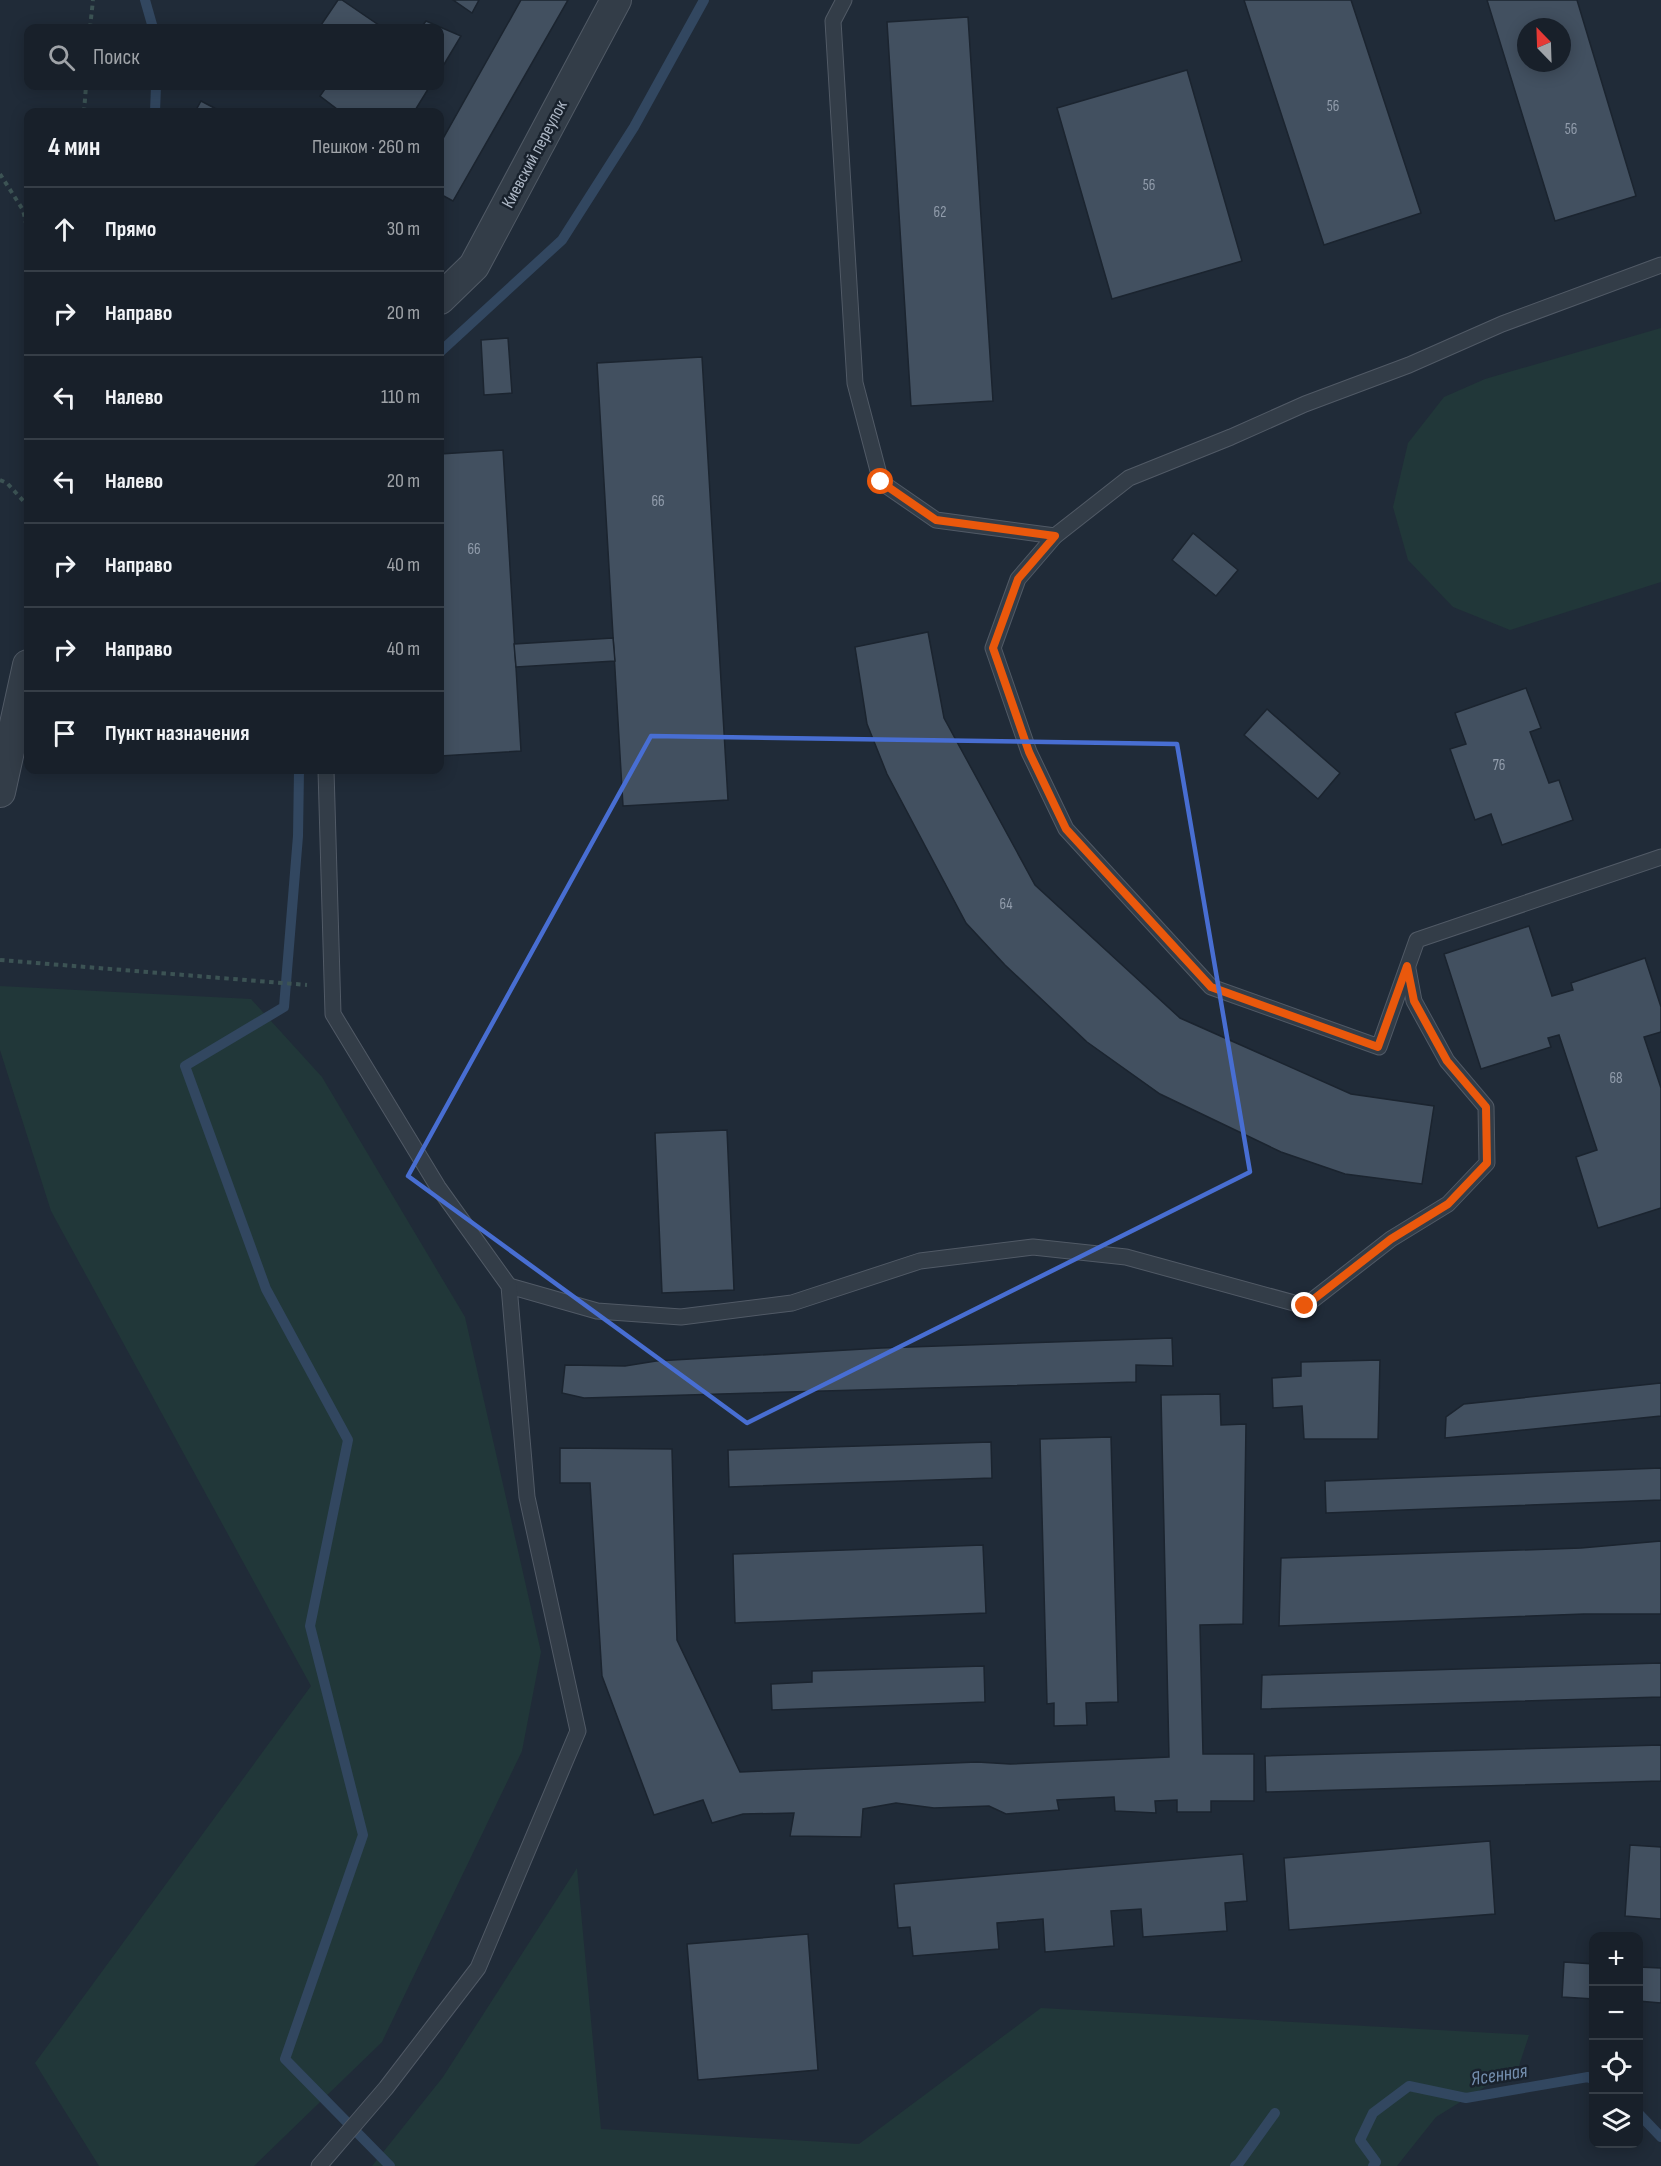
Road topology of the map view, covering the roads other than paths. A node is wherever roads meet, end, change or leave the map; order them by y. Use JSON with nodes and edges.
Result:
{"nodes":[{"id":1,"x":616,"y":0,"type":"edge"},
{"id":2,"x":844,"y":0,"type":"edge"},
{"id":3,"x":1661,"y":265,"type":"edge"},
{"id":4,"x":444,"y":295,"type":"edge"},
{"id":5,"x":1055,"y":536,"type":"junction"},
{"id":6,"x":24,"y":683,"type":"edge"},
{"id":7,"x":326,"y":774,"type":"edge"},
{"id":8,"x":0,"y":792,"type":"edge"},
{"id":9,"x":1661,"y":857,"type":"edge"},
{"id":10,"x":1407,"y":966,"type":"junction"},
{"id":11,"x":509,"y":1286,"type":"junction"},
{"id":12,"x":319,"y":2166,"type":"edge"}],
"edges":[{"from":1,"to":4,"type":"street","name":"Киевский переулок"},
{"from":2,"to":5,"type":"lane"},
{"from":3,"to":5,"type":"lane"},
{"from":5,"to":10,"type":"lane"},
{"from":6,"to":8,"type":"street"},
{"from":7,"to":11,"type":"lane"},
{"from":9,"to":10,"type":"lane"},
{"from":10,"to":11,"type":"lane"},
{"from":11,"to":12,"type":"lane"}]}
